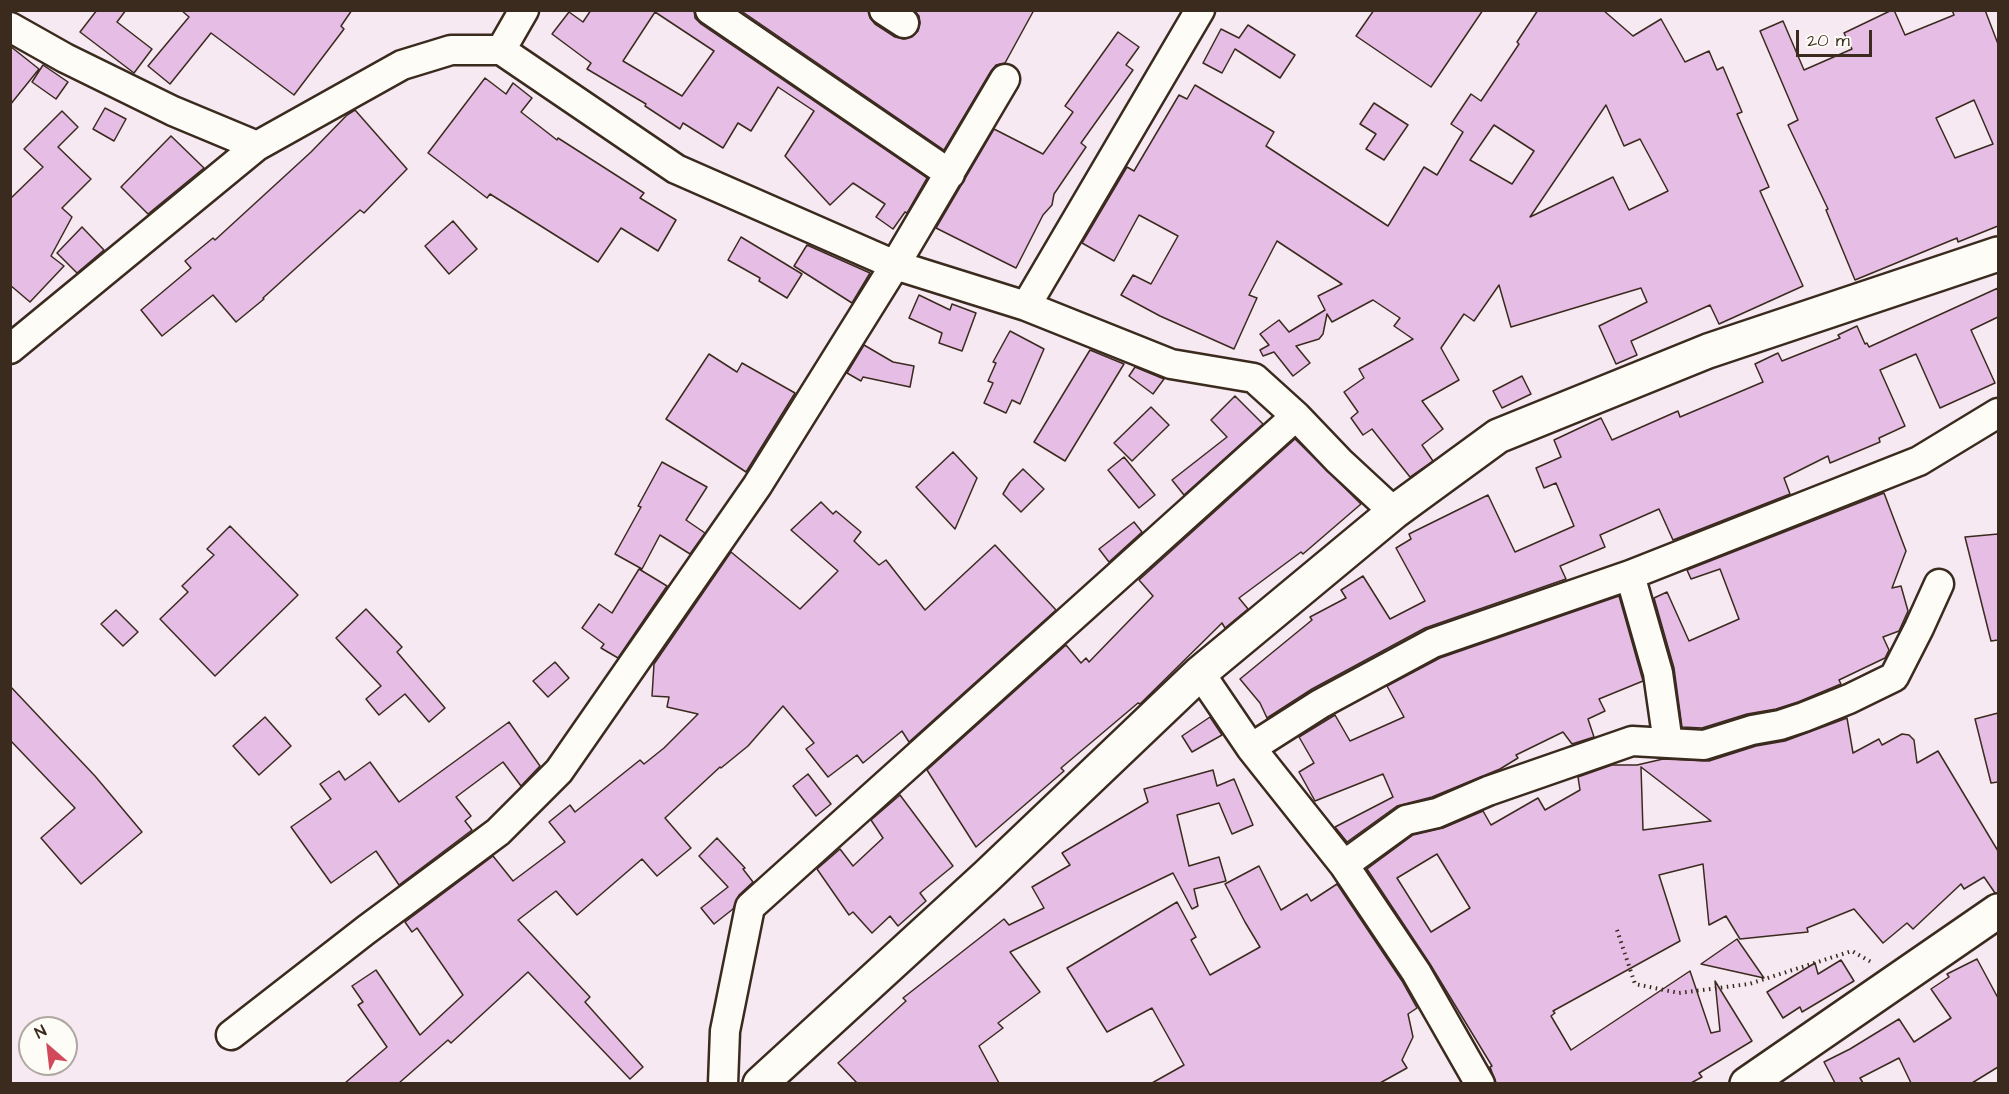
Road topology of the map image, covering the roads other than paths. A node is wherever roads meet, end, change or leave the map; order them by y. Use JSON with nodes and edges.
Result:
{"nodes":[{"id":1,"x":524,"y":10,"type":"edge"},
{"id":2,"x":710,"y":10,"type":"edge"},
{"id":3,"x":1200,"y":10,"type":"edge"},
{"id":4,"x":10,"y":27,"type":"edge"},
{"id":5,"x":501,"y":50,"type":"junction"},
{"id":6,"x":1005,"y":80,"type":"dead end"},
{"id":7,"x":257,"y":146,"type":"junction"},
{"id":8,"x":950,"y":174,"type":"junction"},
{"id":9,"x":1998,"y":254,"type":"edge"},
{"id":10,"x":895,"y":265,"type":"junction"},
{"id":11,"x":1026,"y":306,"type":"junction"},
{"id":12,"x":10,"y":349,"type":"edge"},
{"id":13,"x":1998,"y":413,"type":"edge"},
{"id":14,"x":1296,"y":416,"type":"junction"},
{"id":15,"x":1394,"y":512,"type":"junction"},
{"id":16,"x":1630,"y":575,"type":"junction"},
{"id":17,"x":1939,"y":584,"type":"dead end"},
{"id":18,"x":1200,"y":673,"type":"junction"},
{"id":19,"x":1668,"y":743,"type":"junction"},
{"id":20,"x":1251,"y":748,"type":"junction"},
{"id":21,"x":1344,"y":865,"type":"junction"},
{"id":22,"x":1998,"y":911,"type":"edge"},
{"id":23,"x":231,"y":1035,"type":"dead end"},
{"id":24,"x":723,"y":1083,"type":"edge"},
{"id":25,"x":760,"y":1083,"type":"edge"},
{"id":26,"x":1480,"y":1083,"type":"edge"},
{"id":27,"x":1747,"y":1083,"type":"edge"}],
"edges":[{"from":1,"to":5,"type":"street"},
{"from":2,"to":8,"type":"street"},
{"from":3,"to":11,"type":"street"},
{"from":4,"to":7,"type":"street"},
{"from":5,"to":7,"type":"street"},
{"from":5,"to":10,"type":"street"},
{"from":6,"to":8,"type":"street"},
{"from":7,"to":12,"type":"street"},
{"from":8,"to":10,"type":"street"},
{"from":9,"to":15,"type":"main road"},
{"from":10,"to":11,"type":"street"},
{"from":10,"to":23,"type":"street"},
{"from":11,"to":14,"type":"street"},
{"from":13,"to":16,"type":"street"},
{"from":14,"to":15,"type":"street"},
{"from":14,"to":24,"type":"street"},
{"from":15,"to":18,"type":"main road"},
{"from":16,"to":19,"type":"street"},
{"from":16,"to":20,"type":"street"},
{"from":17,"to":19,"type":"street"},
{"from":18,"to":20,"type":"street"},
{"from":18,"to":25,"type":"main road"},
{"from":19,"to":21,"type":"street"},
{"from":20,"to":21,"type":"street"},
{"from":21,"to":26,"type":"street"},
{"from":22,"to":27,"type":"main road"}]}
